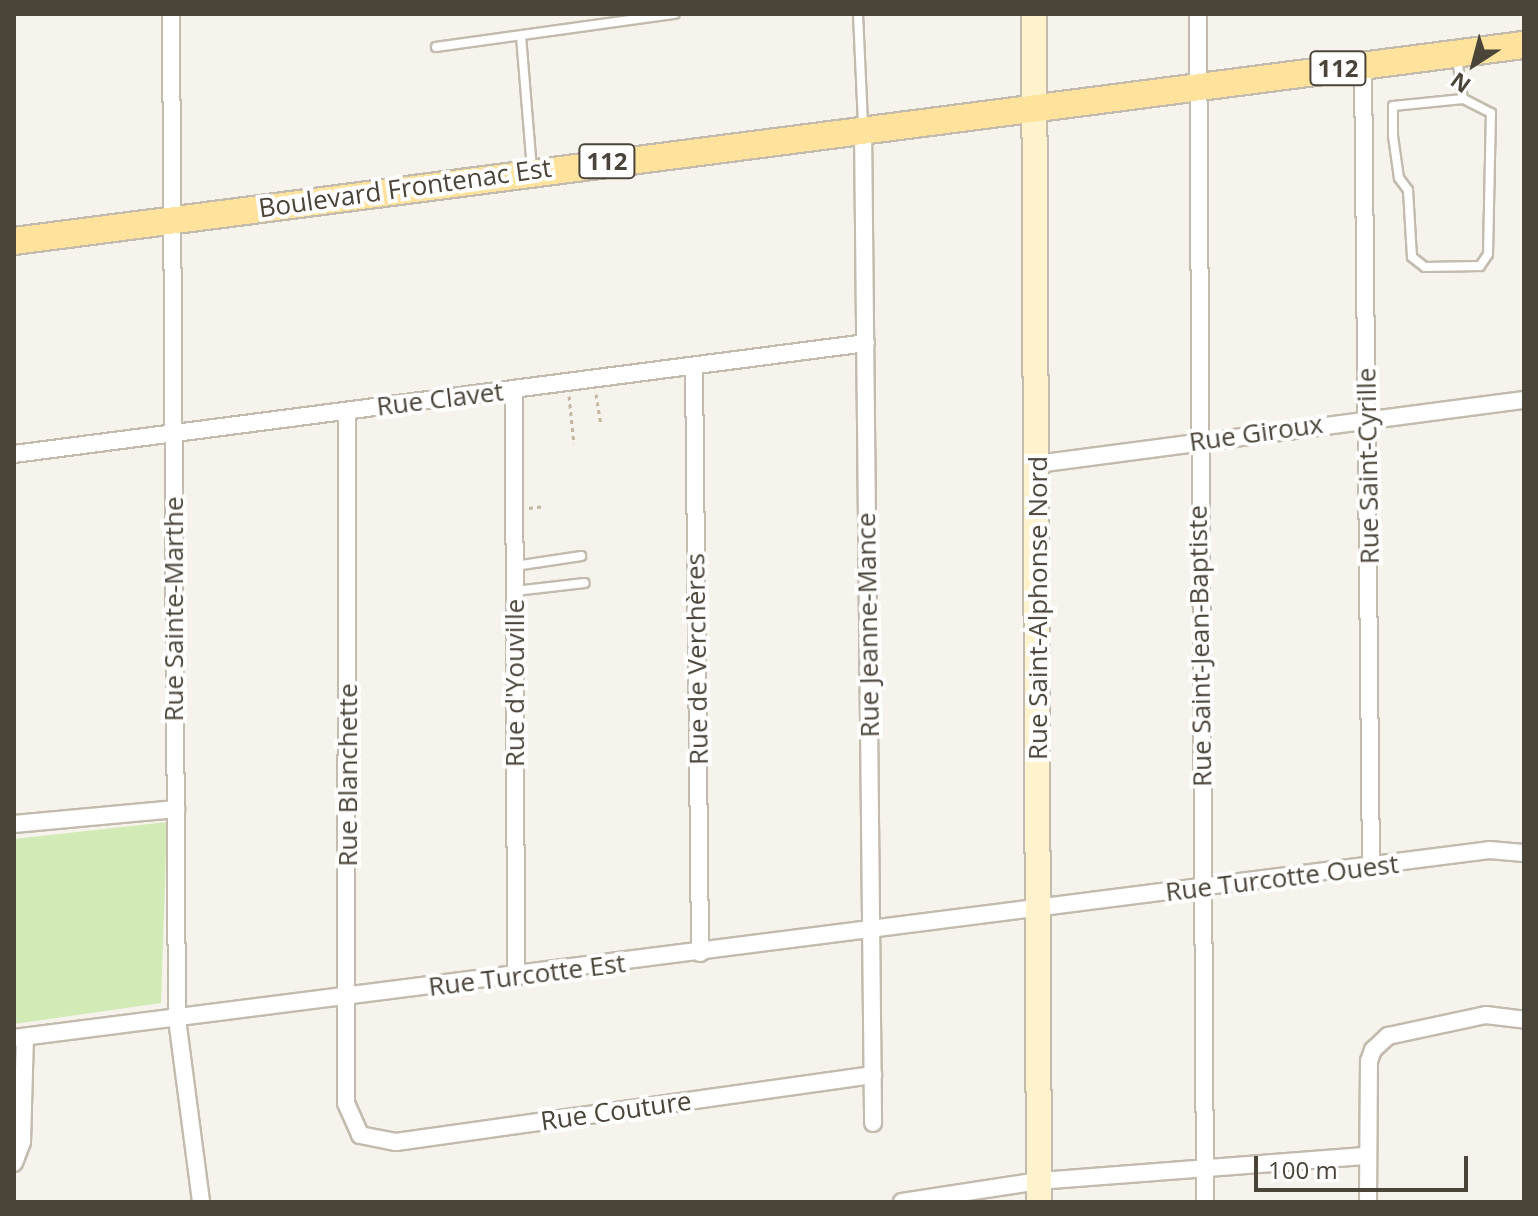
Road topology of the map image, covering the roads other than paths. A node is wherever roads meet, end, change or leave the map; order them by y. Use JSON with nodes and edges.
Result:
{"nodes":[{"id":1,"x":171,"y":14,"type":"edge"},
{"id":2,"x":675,"y":14,"type":"edge"},
{"id":3,"x":858,"y":14,"type":"edge"},
{"id":4,"x":1034,"y":14,"type":"edge"},
{"id":5,"x":1198,"y":14,"type":"edge"},
{"id":6,"x":521,"y":36,"type":"junction"},
{"id":7,"x":1524,"y":45,"type":"edge"},
{"id":8,"x":436,"y":47,"type":"dead end"},
{"id":9,"x":1457,"y":53,"type":"junction"},
{"id":10,"x":1363,"y":64,"type":"junction"},
{"id":11,"x":1199,"y":90,"type":"junction"},
{"id":12,"x":1463,"y":99,"type":"junction"},
{"id":13,"x":1035,"y":110,"type":"junction"},
{"id":14,"x":863,"y":127,"type":"junction"},
{"id":15,"x":532,"y":171,"type":"junction"},
{"id":16,"x":173,"y":220,"type":"junction"},
{"id":17,"x":14,"y":241,"type":"edge"},
{"id":18,"x":866,"y":343,"type":"junction"},
{"id":19,"x":694,"y":366,"type":"junction"},
{"id":20,"x":514,"y":389,"type":"junction"},
{"id":21,"x":1524,"y":400,"type":"edge"},
{"id":22,"x":347,"y":411,"type":"junction"},
{"id":23,"x":1368,"y":419,"type":"junction"},
{"id":24,"x":174,"y":433,"type":"junction"},
{"id":25,"x":1198,"y":441,"type":"junction"},
{"id":26,"x":14,"y":454,"type":"edge"},
{"id":27,"x":1037,"y":464,"type":"junction"},
{"id":28,"x":581,"y":556,"type":"dead end"},
{"id":29,"x":514,"y":566,"type":"junction"},
{"id":30,"x":585,"y":583,"type":"dead end"},
{"id":31,"x":515,"y":591,"type":"junction"},
{"id":32,"x":176,"y":809,"type":"junction"},
{"id":33,"x":14,"y":824,"type":"edge"},
{"id":34,"x":1524,"y":853,"type":"edge"},
{"id":35,"x":1371,"y":868,"type":"junction"},
{"id":36,"x":1202,"y":885,"type":"junction"},
{"id":37,"x":1040,"y":911,"type":"junction"},
{"id":38,"x":871,"y":931,"type":"junction"},
{"id":39,"x":700,"y":953,"type":"junction"},
{"id":40,"x":516,"y":977,"type":"junction"},
{"id":41,"x":349,"y":998,"type":"junction"},
{"id":42,"x":177,"y":1019,"type":"junction"},
{"id":43,"x":1524,"y":1020,"type":"edge"},
{"id":44,"x":19,"y":1037,"type":"edge"},
{"id":45,"x":873,"y":1075,"type":"junction"},
{"id":46,"x":873,"y":1123,"type":"dead end"},
{"id":47,"x":360,"y":1135,"type":"joint"},
{"id":48,"x":1366,"y":1156,"type":"junction"},
{"id":49,"x":14,"y":1163,"type":"edge"},
{"id":50,"x":1205,"y":1168,"type":"junction"},
{"id":51,"x":1039,"y":1191,"type":"edge"},
{"id":52,"x":201,"y":1202,"type":"edge"},
{"id":53,"x":902,"y":1202,"type":"edge"},
{"id":54,"x":1205,"y":1202,"type":"edge"},
{"id":55,"x":1368,"y":1202,"type":"edge"}],
"edges":[{"from":1,"to":16,"type":"street","name":"Rue Sainte-Marthe"},
{"from":2,"to":6,"type":"lane"},
{"from":3,"to":14,"type":"lane"},
{"from":4,"to":13,"type":"main road","name":"Rue Saint-Alphonse Nord"},
{"from":5,"to":11,"type":"street","name":"Rue Saint-Jean-Baptiste"},
{"from":6,"to":8,"type":"lane"},
{"from":6,"to":15,"type":"lane"},
{"from":7,"to":9,"type":"main road","number":"112"},
{"from":9,"to":10,"type":"main road","number":"112"},
{"from":9,"to":12,"type":"lane"},
{"from":10,"to":11,"type":"main road","number":"112"},
{"from":10,"to":23,"type":"street","name":"Rue Saint-Cyrille"},
{"from":11,"to":13,"type":"main road","number":"112"},
{"from":11,"to":25,"type":"street","name":"Rue Saint-Jean-Baptiste"},
{"from":12,"to":12,"type":"lane"},
{"from":13,"to":14,"type":"main road","name":"Boulevard Frontenac Est","number":"112"},
{"from":13,"to":27,"type":"main road","name":"Rue Saint-Alphonse Nord"},
{"from":14,"to":15,"type":"main road","name":"Boulevard Frontenac Est","number":"112"},
{"from":14,"to":18,"type":"street","name":"Rue Jeanne-Mance"},
{"from":15,"to":16,"type":"main road","name":"Boulevard Frontenac Est","number":"112"},
{"from":16,"to":17,"type":"main road","name":"Boulevard Frontenac Est","number":"112"},
{"from":16,"to":24,"type":"street","name":"Rue Sainte-Marthe"},
{"from":18,"to":19,"type":"street","name":"Rue Clavet"},
{"from":18,"to":38,"type":"street","name":"Rue Jeanne-Mance"},
{"from":19,"to":20,"type":"street","name":"Rue Clavet"},
{"from":19,"to":39,"type":"street","name":"Rue de Verchères"},
{"from":20,"to":22,"type":"street","name":"Rue Clavet"},
{"from":20,"to":29,"type":"street","name":"Rue d'Youville"},
{"from":21,"to":23,"type":"street","name":"Rue Giroux"},
{"from":22,"to":24,"type":"street","name":"Rue Clavet"},
{"from":22,"to":41,"type":"street","name":"Rue Blanchette"},
{"from":23,"to":25,"type":"street","name":"Rue Giroux"},
{"from":23,"to":35,"type":"street","name":"Rue Saint-Cyrille"},
{"from":24,"to":26,"type":"street","name":"Rue Clavet"},
{"from":24,"to":32,"type":"street","name":"Rue Sainte-Marthe"},
{"from":25,"to":27,"type":"street","name":"Rue Giroux"},
{"from":25,"to":36,"type":"street","name":"Rue Saint-Jean-Baptiste"},
{"from":27,"to":37,"type":"main road","name":"Rue Saint-Alphonse Nord"},
{"from":28,"to":29,"type":"lane"},
{"from":29,"to":31,"type":"street","name":"Rue d'Youville"},
{"from":30,"to":31,"type":"lane"},
{"from":31,"to":40,"type":"street","name":"Rue d'Youville"},
{"from":32,"to":33,"type":"street"},
{"from":32,"to":42,"type":"street","name":"Rue Sainte-Marthe"},
{"from":34,"to":35,"type":"street","name":"Rue Turcotte Ouest"},
{"from":35,"to":36,"type":"street","name":"Rue Turcotte Ouest"},
{"from":36,"to":37,"type":"street","name":"Rue Turcotte Ouest"},
{"from":36,"to":50,"type":"street","name":"Rue Saint-Jean-Baptiste"},
{"from":37,"to":38,"type":"street","name":"Rue Turcotte Est"},
{"from":37,"to":51,"type":"main road","name":"Rue Saint-Alphonse Nord"},
{"from":38,"to":39,"type":"street","name":"Rue Turcotte Est"},
{"from":38,"to":45,"type":"street","name":"Rue Jeanne-Mance"},
{"from":39,"to":40,"type":"street","name":"Rue Turcotte Est"},
{"from":40,"to":41,"type":"street","name":"Rue Turcotte Est"},
{"from":41,"to":42,"type":"street","name":"Rue Turcotte Est"},
{"from":41,"to":47,"type":"street","name":"Rue Blanchette"},
{"from":42,"to":44,"type":"street","name":"Rue Turcotte Est"},
{"from":42,"to":52,"type":"street","name":"Rue Sainte-Marthe"},
{"from":43,"to":48,"type":"street"},
{"from":44,"to":49,"type":"street"},
{"from":45,"to":46,"type":"street","name":"Rue Jeanne-Mance"},
{"from":45,"to":47,"type":"street","name":"Rue Couture"},
{"from":48,"to":50,"type":"street"},
{"from":48,"to":55,"type":"street"},
{"from":50,"to":51,"type":"street"},
{"from":50,"to":54,"type":"street","name":"Rue Saint-Jean-Baptiste"},
{"from":51,"to":53,"type":"street"}]}
